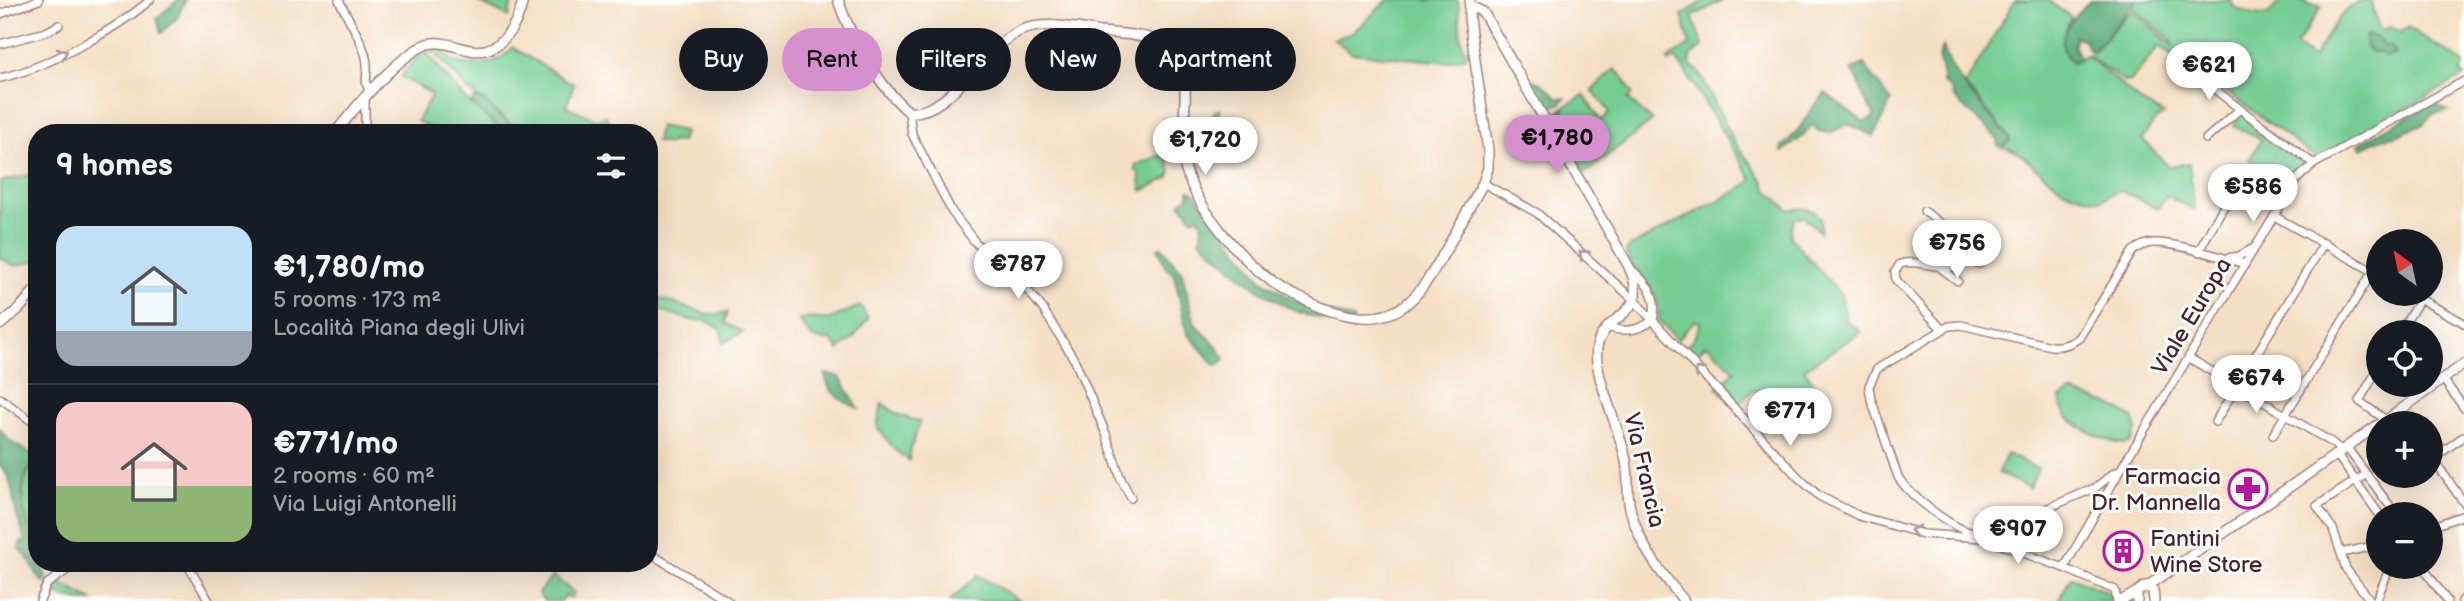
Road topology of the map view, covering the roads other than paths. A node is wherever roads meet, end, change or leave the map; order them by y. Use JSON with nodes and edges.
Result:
{"nodes":[{"id":1,"x":39,"y":0,"type":"edge"},
{"id":2,"x":150,"y":0,"type":"edge"},
{"id":3,"x":339,"y":0,"type":"edge"},
{"id":4,"x":523,"y":0,"type":"edge"},
{"id":5,"x":838,"y":0,"type":"edge"},
{"id":6,"x":1470,"y":3,"type":"edge"},
{"id":7,"x":0,"y":14,"type":"edge"},
{"id":8,"x":55,"y":27,"type":"dead end"},
{"id":9,"x":0,"y":44,"type":"edge"},
{"id":10,"x":2195,"y":74,"type":"dead end"},
{"id":11,"x":0,"y":78,"type":"edge"},
{"id":12,"x":2464,"y":81,"type":"edge"},
{"id":13,"x":368,"y":94,"type":"junction"},
{"id":14,"x":2240,"y":109,"type":"junction"},
{"id":15,"x":909,"y":112,"type":"junction"},
{"id":16,"x":343,"y":124,"type":"edge"},
{"id":17,"x":366,"y":124,"type":"edge"},
{"id":18,"x":2206,"y":139,"type":"dead end"},
{"id":19,"x":2314,"y":164,"type":"junction"},
{"id":20,"x":2234,"y":176,"type":"dead end"},
{"id":21,"x":1483,"y":183,"type":"junction"},
{"id":22,"x":1924,"y":211,"type":"dead end"},
{"id":23,"x":2274,"y":216,"type":"junction"},
{"id":24,"x":2324,"y":243,"type":"junction"},
{"id":25,"x":2256,"y":246,"type":"junction"},
{"id":26,"x":1963,"y":251,"type":"junction"},
{"id":27,"x":2198,"y":252,"type":"junction"},
{"id":28,"x":2227,"y":258,"type":"junction"},
{"id":29,"x":1979,"y":264,"type":"dead end"},
{"id":30,"x":2245,"y":264,"type":"junction"},
{"id":31,"x":1628,"y":265,"type":"junction"},
{"id":32,"x":2366,"y":267,"type":"edge"},
{"id":33,"x":1942,"y":268,"type":"junction"},
{"id":34,"x":2236,"y":280,"type":"junction"},
{"id":35,"x":1958,"y":281,"type":"dead end"},
{"id":36,"x":2366,"y":289,"type":"edge"},
{"id":37,"x":28,"y":298,"type":"edge"},
{"id":38,"x":1634,"y":300,"type":"junction"},
{"id":39,"x":2433,"y":306,"type":"edge"},
{"id":40,"x":1653,"y":320,"type":"junction"},
{"id":41,"x":2464,"y":323,"type":"edge"},
{"id":42,"x":0,"y":325,"type":"edge"},
{"id":43,"x":1609,"y":328,"type":"junction"},
{"id":44,"x":1942,"y":329,"type":"junction"},
{"id":45,"x":2189,"y":358,"type":"junction"},
{"id":46,"x":2464,"y":364,"type":"edge"},
{"id":47,"x":2443,"y":379,"type":"joint"},
{"id":48,"x":2236,"y":387,"type":"junction"},
{"id":49,"x":2366,"y":388,"type":"edge"},
{"id":50,"x":2418,"y":397,"type":"edge"},
{"id":51,"x":0,"y":398,"type":"edge"},
{"id":52,"x":2464,"y":408,"type":"edge"},
{"id":53,"x":2369,"y":411,"type":"edge"},
{"id":54,"x":2399,"y":411,"type":"edge"},
{"id":55,"x":2284,"y":416,"type":"junction"},
{"id":56,"x":28,"y":418,"type":"edge"},
{"id":57,"x":2215,"y":422,"type":"dead end"},
{"id":58,"x":2366,"y":434,"type":"edge"},
{"id":59,"x":2273,"y":435,"type":"dead end"},
{"id":60,"x":2464,"y":436,"type":"edge"},
{"id":61,"x":2342,"y":451,"type":"junction"},
{"id":62,"x":2125,"y":462,"type":"junction"},
{"id":63,"x":2365,"y":475,"type":"junction"},
{"id":64,"x":2355,"y":482,"type":"junction"},
{"id":65,"x":1131,"y":498,"type":"dead end"},
{"id":66,"x":2370,"y":502,"type":"edge"},
{"id":67,"x":2385,"y":502,"type":"edge"},
{"id":68,"x":2464,"y":503,"type":"edge"},
{"id":69,"x":2464,"y":515,"type":"edge"},
{"id":70,"x":2443,"y":523,"type":"edge"},
{"id":71,"x":1983,"y":537,"type":"junction"},
{"id":72,"x":2366,"y":548,"type":"edge"},
{"id":73,"x":2341,"y":553,"type":"junction"},
{"id":74,"x":658,"y":558,"type":"edge"},
{"id":75,"x":2064,"y":568,"type":"junction"},
{"id":76,"x":64,"y":572,"type":"edge"},
{"id":77,"x":192,"y":572,"type":"edge"},
{"id":78,"x":2384,"y":579,"type":"edge"},
{"id":79,"x":2432,"y":579,"type":"edge"},
{"id":80,"x":2153,"y":596,"type":"edge"},
{"id":81,"x":2136,"y":598,"type":"edge"},
{"id":82,"x":40,"y":601,"type":"edge"},
{"id":83,"x":209,"y":601,"type":"edge"},
{"id":84,"x":728,"y":601,"type":"edge"},
{"id":85,"x":1684,"y":601,"type":"edge"},
{"id":86,"x":2120,"y":601,"type":"edge"},
{"id":87,"x":2373,"y":601,"type":"edge"},
{"id":88,"x":2448,"y":601,"type":"edge"}],
"edges":[{"from":1,"to":7,"type":"street"},
{"from":11,"to":2,"type":"street","one_way":true},
{"from":3,"to":13,"type":"street"},
{"from":4,"to":13,"type":"main road"},
{"from":5,"to":15,"type":"main road"},
{"from":6,"to":21,"type":"main road"},
{"from":6,"to":31,"type":"main road"},
{"from":8,"to":9,"type":"street"},
{"from":10,"to":14,"type":"street"},
{"from":12,"to":19,"type":"street","name":"Viale Europa"},
{"from":13,"to":16,"type":"main road"},
{"from":13,"to":17,"type":"street"},
{"from":14,"to":18,"type":"street"},
{"from":14,"to":19,"type":"street"},
{"from":15,"to":21,"type":"main road"},
{"from":15,"to":65,"type":"street"},
{"from":19,"to":23,"type":"street","name":"Viale Europa"},
{"from":20,"to":27,"type":"street"},
{"from":38,"to":21,"type":"street","one_way":true},
{"from":22,"to":26,"type":"street"},
{"from":23,"to":24,"type":"street"},
{"from":23,"to":25,"type":"street","name":"Viale Europa"},
{"from":24,"to":32,"type":"street"},
{"from":24,"to":48,"type":"street"},
{"from":25,"to":28,"type":"street"},
{"from":25,"to":30,"type":"street","name":"Viale Europa"},
{"from":26,"to":29,"type":"street"},
{"from":26,"to":33,"type":"street"},
{"from":27,"to":28,"type":"street"},
{"from":27,"to":44,"type":"street"},
{"from":28,"to":30,"type":"street"},
{"from":28,"to":34,"type":"street"},
{"from":30,"to":34,"type":"street","name":"Viale Europa"},
{"from":31,"to":38,"type":"main road"},
{"from":31,"to":40,"type":"street"},
{"from":33,"to":35,"type":"street"},
{"from":33,"to":44,"type":"street"},
{"from":34,"to":45,"type":"street","name":"Viale Europa"},
{"from":36,"to":55,"type":"street"},
{"from":37,"to":42,"type":"main road"},
{"from":38,"to":40,"type":"street"},
{"from":38,"to":43,"type":"main road"},
{"from":39,"to":41,"type":"street"},
{"from":40,"to":43,"type":"street"},
{"from":71,"to":40,"type":"street","one_way":true},
{"from":43,"to":85,"type":"main road","name":"Via Francia"},
{"from":44,"to":71,"type":"street"},
{"from":45,"to":48,"type":"street"},
{"from":45,"to":62,"type":"street","name":"Viale Europa"},
{"from":46,"to":47,"type":"main road"},
{"from":47,"to":52,"type":"street"},
{"from":48,"to":55,"type":"street"},
{"from":48,"to":57,"type":"street"},
{"from":49,"to":53,"type":"street"},
{"from":50,"to":54,"type":"main road"},
{"from":51,"to":56,"type":"street"},
{"from":55,"to":59,"type":"street"},
{"from":55,"to":61,"type":"street"},
{"from":58,"to":61,"type":"main road"},
{"from":60,"to":68,"type":"street"},
{"from":61,"to":63,"type":"street"},
{"from":61,"to":64,"type":"street"},
{"from":61,"to":80,"type":"main road"},
{"from":62,"to":71,"type":"street"},
{"from":62,"to":75,"type":"street","name":"Viale Europa"},
{"from":63,"to":64,"type":"street"},
{"from":63,"to":67,"type":"street"},
{"from":64,"to":66,"type":"street"},
{"from":64,"to":73,"type":"street"},
{"from":69,"to":70,"type":"street"},
{"from":71,"to":75,"type":"street"},
{"from":72,"to":73,"type":"street"},
{"from":73,"to":87,"type":"street"},
{"from":74,"to":84,"type":"street"},
{"from":75,"to":86,"type":"street"},
{"from":76,"to":82,"type":"street"},
{"from":77,"to":83,"type":"street"},
{"from":78,"to":87,"type":"street"},
{"from":79,"to":88,"type":"street"},
{"from":80,"to":81,"type":"main road"},
{"from":81,"to":86,"type":"main road"}]}
